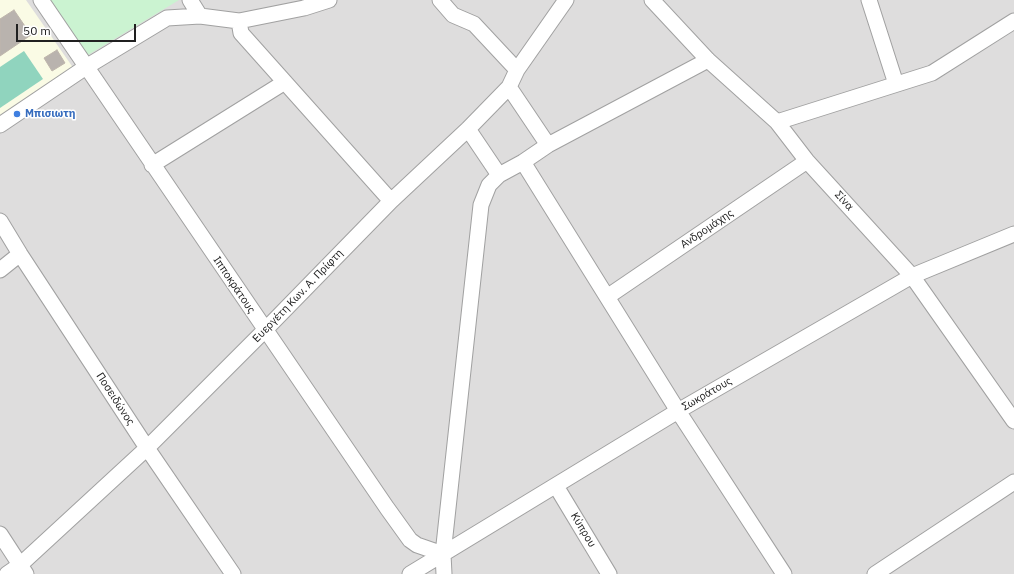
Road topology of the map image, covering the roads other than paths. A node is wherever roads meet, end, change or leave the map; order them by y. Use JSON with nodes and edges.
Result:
{"nodes":[{"id":1,"x":41,"y":0,"type":"edge"},
{"id":2,"x":190,"y":0,"type":"edge"},
{"id":3,"x":329,"y":0,"type":"edge"},
{"id":4,"x":440,"y":0,"type":"edge"},
{"id":5,"x":566,"y":0,"type":"edge"},
{"id":6,"x":652,"y":0,"type":"edge"},
{"id":7,"x":869,"y":0,"type":"edge"},
{"id":8,"x":301,"y":4,"type":"edge"},
{"id":9,"x":200,"y":16,"type":"junction"},
{"id":10,"x":239,"y":21,"type":"junction"},
{"id":11,"x":1014,"y":21,"type":"edge"},
{"id":12,"x":708,"y":60,"type":"junction"},
{"id":13,"x":86,"y":67,"type":"junction"},
{"id":14,"x":517,"y":70,"type":"junction"},
{"id":15,"x":285,"y":82,"type":"junction"},
{"id":16,"x":896,"y":84,"type":"junction"},
{"id":17,"x":509,"y":87,"type":"junction"},
{"id":18,"x":777,"y":122,"type":"junction"},
{"id":19,"x":0,"y":125,"type":"edge"},
{"id":20,"x":468,"y":129,"type":"junction"},
{"id":21,"x":548,"y":145,"type":"junction"},
{"id":22,"x":807,"y":161,"type":"junction"},
{"id":23,"x":523,"y":162,"type":"junction"},
{"id":24,"x":152,"y":165,"type":"junction"},
{"id":25,"x":499,"y":175,"type":"junction"},
{"id":26,"x":391,"y":201,"type":"junction"},
{"id":27,"x":0,"y":221,"type":"edge"},
{"id":28,"x":1014,"y":234,"type":"edge"},
{"id":29,"x":20,"y":254,"type":"junction"},
{"id":30,"x":0,"y":270,"type":"edge"},
{"id":31,"x":912,"y":276,"type":"junction"},
{"id":32,"x":607,"y":297,"type":"junction"},
{"id":33,"x":265,"y":330,"type":"junction"},
{"id":34,"x":678,"y":411,"type":"junction"},
{"id":35,"x":1014,"y":421,"type":"edge"},
{"id":36,"x":147,"y":448,"type":"junction"},
{"id":37,"x":1014,"y":482,"type":"edge"},
{"id":38,"x":556,"y":486,"type":"junction"},
{"id":39,"x":0,"y":534,"type":"edge"},
{"id":40,"x":443,"y":554,"type":"junction"},
{"id":41,"x":23,"y":569,"type":"edge"},
{"id":42,"x":7,"y":574,"type":"edge"},
{"id":43,"x":233,"y":574,"type":"edge"},
{"id":44,"x":410,"y":574,"type":"edge"},
{"id":45,"x":444,"y":574,"type":"edge"},
{"id":46,"x":609,"y":574,"type":"edge"},
{"id":47,"x":784,"y":574,"type":"edge"},
{"id":48,"x":875,"y":574,"type":"edge"}],
"edges":[{"from":1,"to":13,"type":"street","name":"Ιπποκράτους"},
{"from":2,"to":9,"type":"street"},
{"from":3,"to":8,"type":"street"},
{"from":4,"to":14,"type":"street"},
{"from":5,"to":14,"type":"street","name":"Ευεργέτη Κων. Α. Πρίφτη"},
{"from":6,"to":12,"type":"street","name":"Σίνα"},
{"from":7,"to":16,"type":"street"},
{"from":8,"to":10,"type":"street"},
{"from":9,"to":10,"type":"street"},
{"from":9,"to":13,"type":"street"},
{"from":10,"to":15,"type":"street"},
{"from":11,"to":16,"type":"street"},
{"from":12,"to":18,"type":"street","name":"Σίνα"},
{"from":12,"to":21,"type":"street"},
{"from":13,"to":19,"type":"street"},
{"from":13,"to":24,"type":"street","name":"Ιπποκράτους"},
{"from":14,"to":17,"type":"street","name":"Ευεργέτη Κων. Α. Πρίφτη"},
{"from":15,"to":24,"type":"street"},
{"from":15,"to":26,"type":"street"},
{"from":16,"to":18,"type":"street"},
{"from":17,"to":20,"type":"street","name":"Ευεργέτη Κων. Α. Πρίφτη"},
{"from":17,"to":21,"type":"street"},
{"from":18,"to":22,"type":"street","name":"Σίνα"},
{"from":20,"to":25,"type":"street"},
{"from":20,"to":26,"type":"street","name":"Ευεργέτη Κων. Α. Πρίφτη"},
{"from":21,"to":23,"type":"street"},
{"from":22,"to":31,"type":"street","name":"Σίνα"},
{"from":22,"to":32,"type":"street","name":"Ανδρομάχης"},
{"from":23,"to":25,"type":"street"},
{"from":23,"to":32,"type":"street"},
{"from":24,"to":33,"type":"street","name":"Ιπποκράτους"},
{"from":25,"to":40,"type":"street"},
{"from":26,"to":33,"type":"street","name":"Ευεργέτη Κων. Α. Πρίφτη"},
{"from":27,"to":29,"type":"street","name":"Ποσειδώνος"},
{"from":28,"to":31,"type":"street","name":"Σωκράτους"},
{"from":29,"to":30,"type":"street"},
{"from":29,"to":36,"type":"street","name":"Ποσειδώνος"},
{"from":31,"to":34,"type":"street","name":"Σωκράτους"},
{"from":31,"to":35,"type":"street","name":"Σίνα"},
{"from":32,"to":34,"type":"street"},
{"from":33,"to":36,"type":"street","name":"Ευεργέτη Κων. Α. Πρίφτη"},
{"from":33,"to":40,"type":"street","name":"Ιπποκράτους"},
{"from":34,"to":38,"type":"street","name":"Σωκράτους"},
{"from":34,"to":47,"type":"street"},
{"from":36,"to":41,"type":"street","name":"Ευεργέτη Κων. Α. Πρίφτη"},
{"from":36,"to":43,"type":"street","name":"Ποσειδώνος"},
{"from":37,"to":48,"type":"street"},
{"from":38,"to":40,"type":"street","name":"Σωκράτους"},
{"from":38,"to":46,"type":"street","name":"Κύπρου"},
{"from":39,"to":41,"type":"street"},
{"from":40,"to":44,"type":"street","name":"Σωκράτους"},
{"from":40,"to":45,"type":"street"},
{"from":41,"to":42,"type":"street","name":"Ευεργέτη Κων. Α. Πρίφτη"}]}
